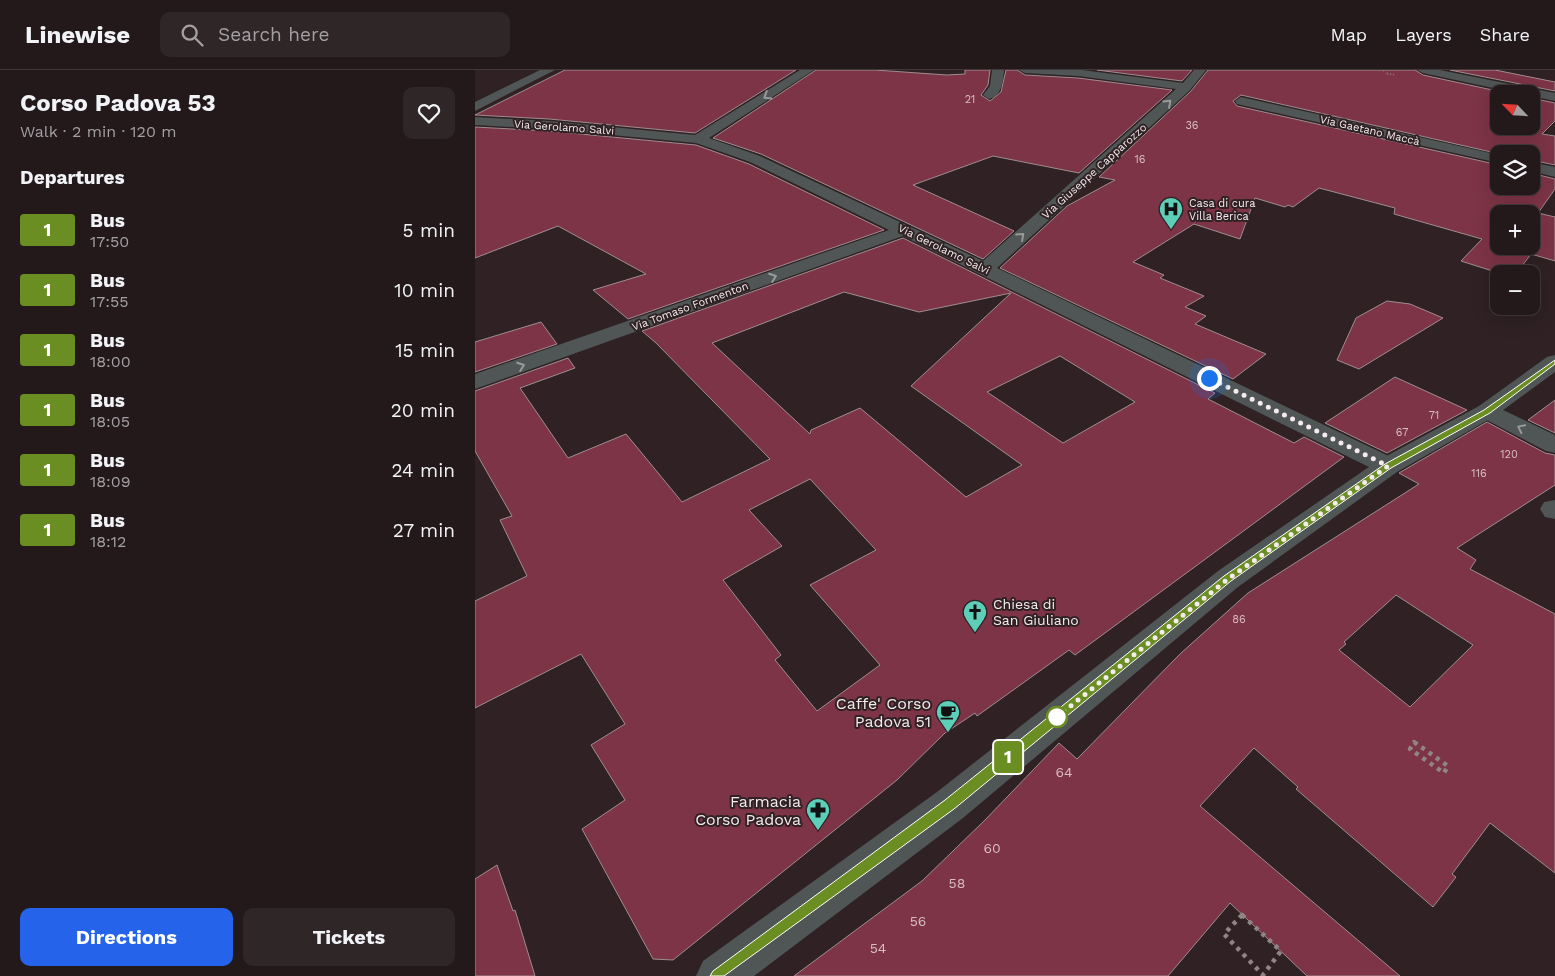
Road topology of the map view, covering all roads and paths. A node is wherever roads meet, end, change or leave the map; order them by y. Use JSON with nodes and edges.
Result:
{"nodes":[{"id":1,"x":549,"y":70,"type":"edge"},
{"id":2,"x":808,"y":70,"type":"edge"},
{"id":3,"x":998,"y":70,"type":"edge"},
{"id":4,"x":1025,"y":70,"type":"edge"},
{"id":5,"x":1200,"y":70,"type":"edge"},
{"id":6,"x":1423,"y":70,"type":"edge"},
{"id":7,"x":1186,"y":87,"type":"junction"},
{"id":8,"x":989,"y":95,"type":"dead end"},
{"id":9,"x":1555,"y":97,"type":"edge"},
{"id":10,"x":1241,"y":101,"type":"dead end"},
{"id":11,"x":475,"y":107,"type":"edge"},
{"id":12,"x":475,"y":122,"type":"edge"},
{"id":13,"x":698,"y":139,"type":"junction"},
{"id":14,"x":1490,"y":157,"type":"edge"},
{"id":15,"x":1540,"y":168,"type":"edge"},
{"id":16,"x":1555,"y":172,"type":"edge"},
{"id":17,"x":905,"y":230,"type":"junction"},
{"id":18,"x":985,"y":269,"type":"junction"},
{"id":19,"x":1555,"y":362,"type":"edge"},
{"id":20,"x":475,"y":382,"type":"edge"},
{"id":21,"x":1487,"y":411,"type":"junction"},
{"id":22,"x":1555,"y":445,"type":"edge"},
{"id":23,"x":1388,"y":466,"type":"junction"},
{"id":24,"x":1444,"y":773,"type":"joint"},
{"id":25,"x":1263,"y":975,"type":"edge"},
{"id":26,"x":718,"y":976,"type":"edge"}],
"edges":[{"from":1,"to":11,"type":"street"},
{"from":2,"to":13,"type":"street","one_way":true},
{"from":3,"to":8,"type":"street"},
{"from":4,"to":7,"type":"street"},
{"from":5,"to":7,"type":"street","name":"Via Giuseppe Capparozzo"},
{"from":6,"to":9,"type":"street"},
{"from":18,"to":7,"type":"street","name":"Via Giuseppe Capparozzo","one_way":true},
{"from":10,"to":14,"type":"street","name":"Via Gaetano Maccà"},
{"from":12,"to":13,"type":"street","name":"Via Gerolamo Salvi"},
{"from":13,"to":17,"type":"street","name":"Via Gerolamo Salvi"},
{"from":15,"to":16,"type":"street"},
{"from":17,"to":18,"type":"street","name":"Via Gerolamo Salvi"},
{"from":20,"to":17,"type":"street","name":"Via Tomaso Formenton","one_way":true},
{"from":18,"to":23,"type":"street","name":"Via Gerolamo Salvi"},
{"from":19,"to":21,"type":"street"},
{"from":22,"to":21,"type":"street","one_way":true},
{"from":21,"to":23,"type":"street"},
{"from":23,"to":26,"type":"street"},
{"from":24,"to":24,"type":"path"},
{"from":25,"to":25,"type":"path"}]}
